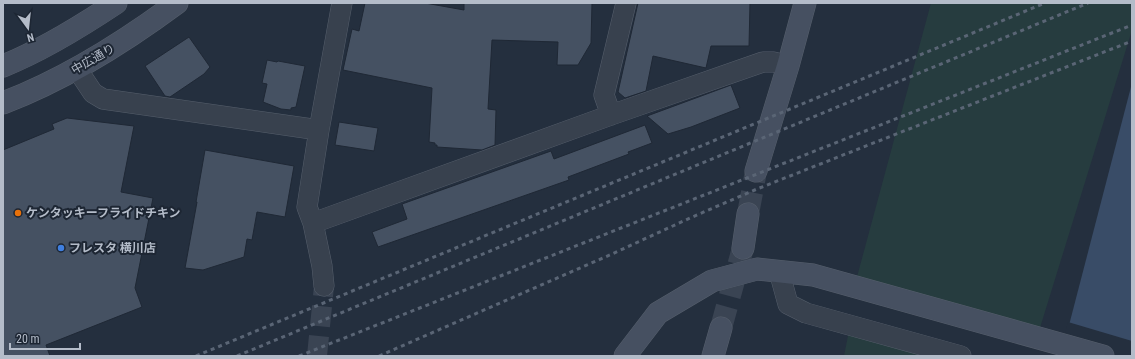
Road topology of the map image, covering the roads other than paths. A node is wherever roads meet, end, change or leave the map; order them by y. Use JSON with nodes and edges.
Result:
{"nodes":[{"id":1,"x":116,"y":3,"type":"edge"},
{"id":2,"x":177,"y":3,"type":"edge"},
{"id":3,"x":342,"y":3,"type":"edge"},
{"id":4,"x":626,"y":3,"type":"edge"},
{"id":5,"x":805,"y":3,"type":"edge"},
{"id":6,"x":3,"y":66,"type":"edge"},
{"id":7,"x":788,"y":66,"type":"junction"},
{"id":8,"x":77,"y":69,"type":"junction"},
{"id":9,"x":3,"y":104,"type":"edge"},
{"id":10,"x":611,"y":115,"type":"junction"},
{"id":11,"x":319,"y":130,"type":"junction"},
{"id":12,"x":756,"y":171,"type":"tunnel mouth"},
{"id":13,"x":748,"y":214,"type":"tunnel mouth"},
{"id":14,"x":313,"y":223,"type":"junction"},
{"id":15,"x":743,"y":248,"type":"tunnel mouth"},
{"id":16,"x":779,"y":271,"type":"junction"},
{"id":17,"x":324,"y":286,"type":"tunnel mouth"},
{"id":18,"x":721,"y":328,"type":"tunnel mouth"},
{"id":19,"x":625,"y":356,"type":"edge"},
{"id":20,"x":713,"y":356,"type":"edge"},
{"id":21,"x":961,"y":356,"type":"edge"},
{"id":22,"x":1103,"y":356,"type":"edge"}],
"edges":[{"from":1,"to":6,"type":"street"},
{"from":2,"to":8,"type":"street","name":"中広通り"},
{"from":3,"to":11,"type":"street"},
{"from":4,"to":10,"type":"street"},
{"from":5,"to":7,"type":"street"},
{"from":7,"to":10,"type":"street"},
{"from":7,"to":12,"type":"street"},
{"from":8,"to":9,"type":"street","name":"中広通り"},
{"from":8,"to":11,"type":"street"},
{"from":10,"to":14,"type":"street"},
{"from":11,"to":14,"type":"street"},
{"from":13,"to":15,"type":"street"},
{"from":14,"to":17,"type":"street"},
{"from":16,"to":19,"type":"street"},
{"from":16,"to":21,"type":"street"},
{"from":16,"to":22,"type":"street"},
{"from":18,"to":20,"type":"street"}]}
